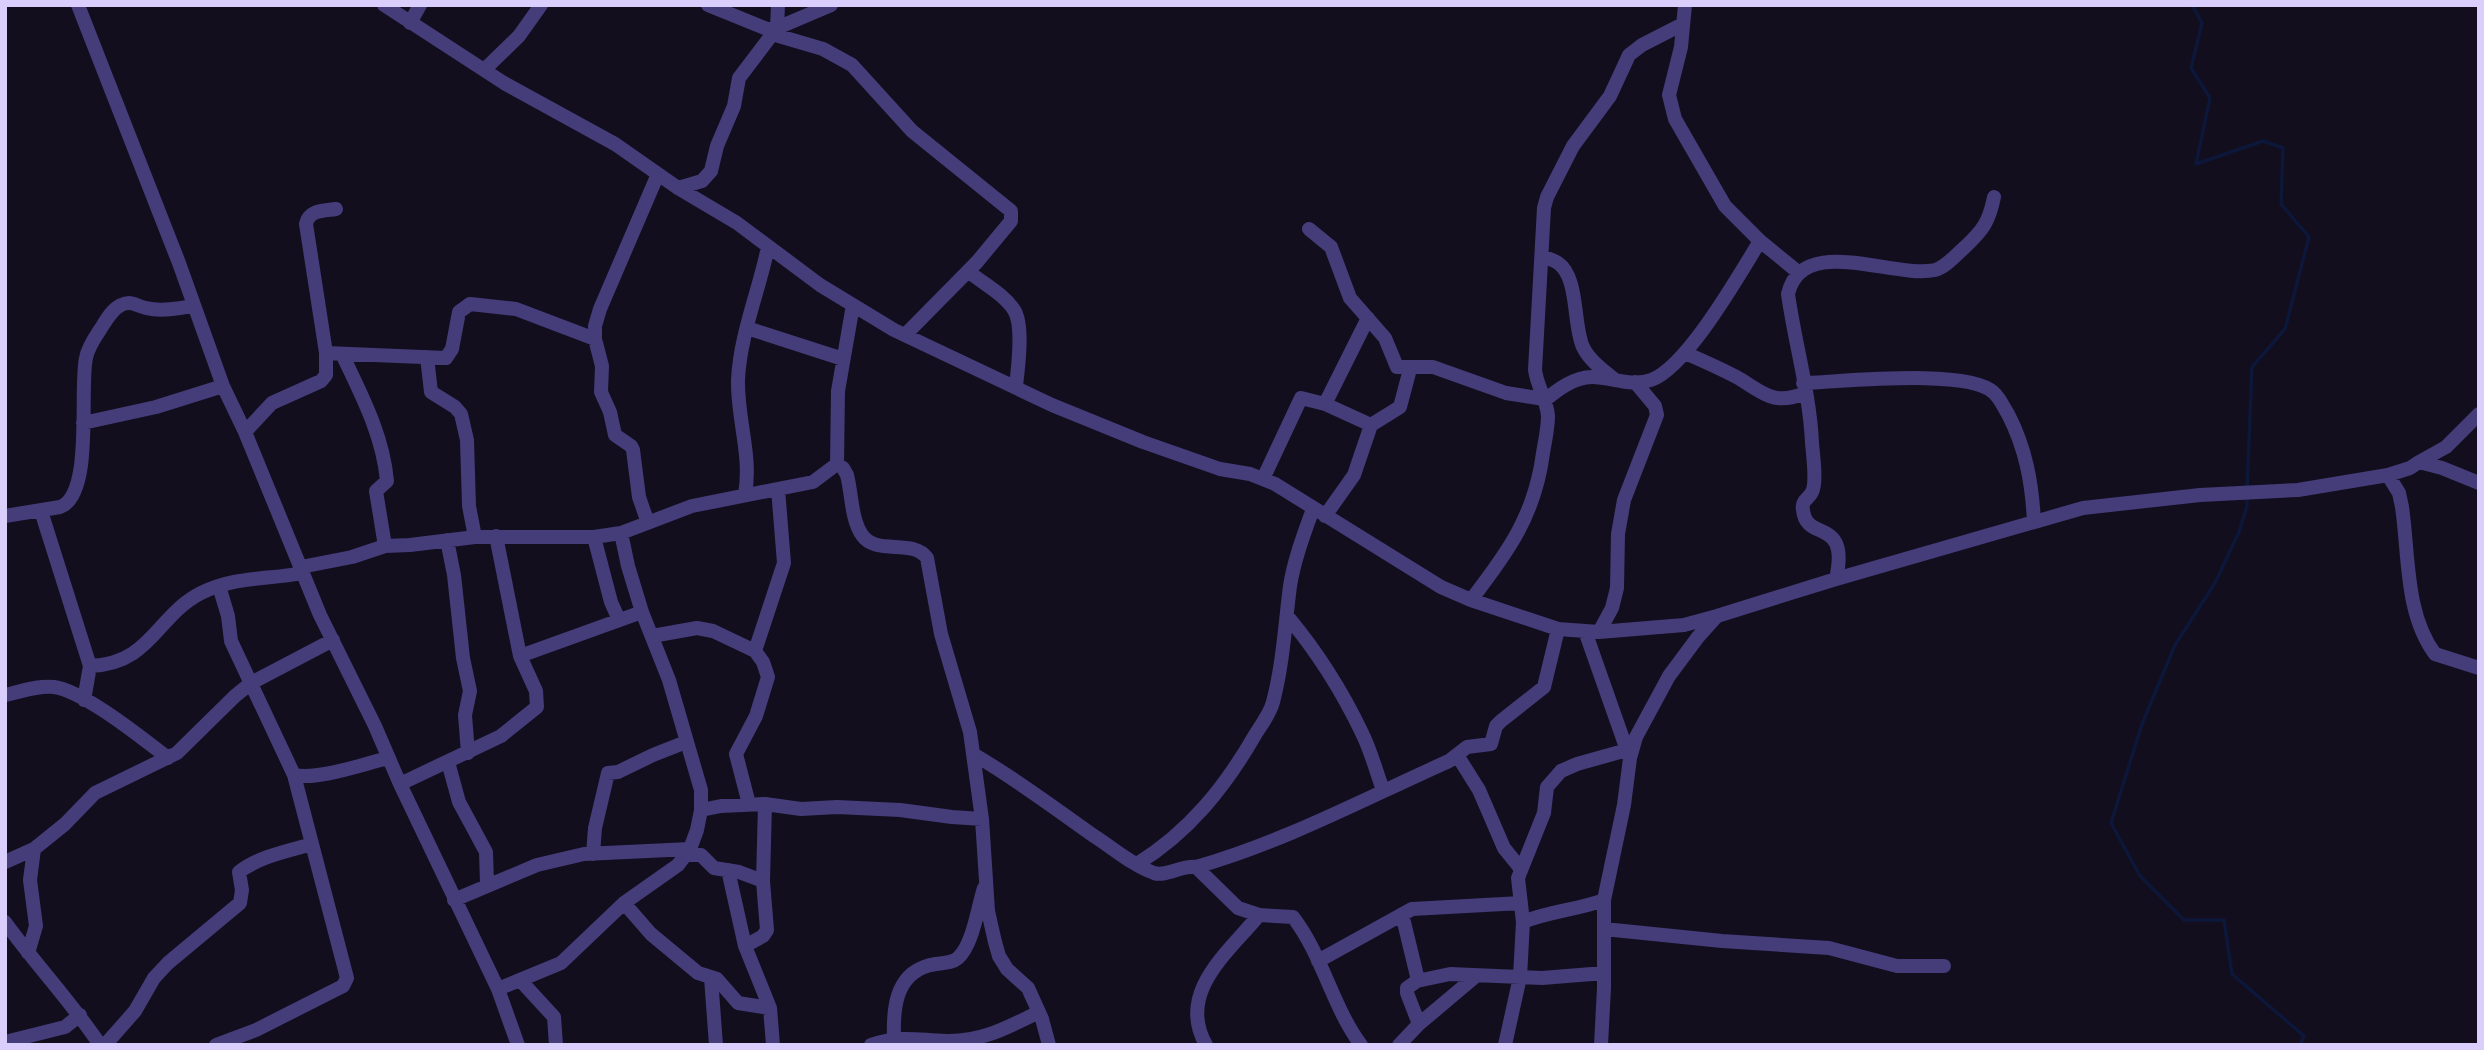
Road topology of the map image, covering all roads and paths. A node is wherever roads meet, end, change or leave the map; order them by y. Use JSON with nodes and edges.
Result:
{"nodes":[{"id":1,"x":78,"y":5,"type":"edge"},
{"id":2,"x":384,"y":5,"type":"edge"},
{"id":3,"x":420,"y":5,"type":"edge"},
{"id":4,"x":541,"y":5,"type":"edge"},
{"id":5,"x":708,"y":5,"type":"edge"},
{"id":6,"x":778,"y":5,"type":"edge"},
{"id":7,"x":831,"y":5,"type":"edge"},
{"id":8,"x":1685,"y":5,"type":"edge"},
{"id":9,"x":410,"y":23,"type":"junction"},
{"id":10,"x":1683,"y":24,"type":"junction"},
{"id":11,"x":775,"y":31,"type":"junction"},
{"id":12,"x":484,"y":70,"type":"junction"},
{"id":13,"x":659,"y":174,"type":"junction"},
{"id":14,"x":678,"y":188,"type":"junction"},
{"id":15,"x":1994,"y":197,"type":"dead end"},
{"id":16,"x":336,"y":209,"type":"dead end"},
{"id":17,"x":1309,"y":229,"type":"dead end"},
{"id":18,"x":1760,"y":241,"type":"junction"},
{"id":19,"x":768,"y":247,"type":"junction"},
{"id":20,"x":1542,"y":256,"type":"junction"},
{"id":21,"x":968,"y":271,"type":"junction"},
{"id":22,"x":1798,"y":272,"type":"junction"},
{"id":23,"x":853,"y":305,"type":"junction"},
{"id":24,"x":194,"y":306,"type":"junction"},
{"id":25,"x":1368,"y":318,"type":"junction"},
{"id":26,"x":747,"y":328,"type":"junction"},
{"id":27,"x":905,"y":335,"type":"junction"},
{"id":28,"x":595,"y":339,"type":"junction"},
{"id":29,"x":326,"y":353,"type":"junction"},
{"id":30,"x":1685,"y":353,"type":"junction"},
{"id":31,"x":342,"y":354,"type":"junction"},
{"id":32,"x":427,"y":358,"type":"junction"},
{"id":33,"x":842,"y":359,"type":"junction"},
{"id":34,"x":1410,"y":369,"type":"junction"},
{"id":35,"x":1618,"y":382,"type":"junction"},
{"id":36,"x":1634,"y":382,"type":"junction"},
{"id":37,"x":223,"y":386,"type":"junction"},
{"id":38,"x":1016,"y":386,"type":"junction"},
{"id":39,"x":1804,"y":388,"type":"junction"},
{"id":40,"x":1544,"y":400,"type":"junction"},
{"id":41,"x":1325,"y":404,"type":"junction"},
{"id":42,"x":2479,"y":414,"type":"edge"},
{"id":43,"x":83,"y":423,"type":"junction"},
{"id":44,"x":1371,"y":425,"type":"junction"},
{"id":45,"x":245,"y":432,"type":"junction"},
{"id":46,"x":2419,"y":462,"type":"junction"},
{"id":47,"x":837,"y":464,"type":"junction"},
{"id":48,"x":2388,"y":475,"type":"junction"},
{"id":49,"x":1263,"y":479,"type":"junction"},
{"id":50,"x":2479,"y":483,"type":"edge"},
{"id":51,"x":778,"y":489,"type":"junction"},
{"id":52,"x":745,"y":494,"type":"junction"},
{"id":53,"x":41,"y":511,"type":"junction"},
{"id":54,"x":1319,"y":512,"type":"junction"},
{"id":55,"x":5,"y":516,"type":"edge"},
{"id":56,"x":2034,"y":522,"type":"junction"},
{"id":57,"x":648,"y":523,"type":"junction"},
{"id":58,"x":621,"y":533,"type":"junction"},
{"id":59,"x":496,"y":536,"type":"junction"},
{"id":60,"x":475,"y":537,"type":"junction"},
{"id":61,"x":594,"y":537,"type":"junction"},
{"id":62,"x":447,"y":540,"type":"junction"},
{"id":63,"x":385,"y":546,"type":"junction"},
{"id":64,"x":301,"y":570,"type":"junction"},
{"id":65,"x":1836,"y":579,"type":"junction"},
{"id":66,"x":219,"y":586,"type":"junction"},
{"id":67,"x":1471,"y":600,"type":"junction"},
{"id":68,"x":642,"y":612,"type":"junction"},
{"id":69,"x":1717,"y":616,"type":"junction"},
{"id":70,"x":1288,"y":617,"type":"junction"},
{"id":71,"x":619,"y":621,"type":"junction"},
{"id":72,"x":1558,"y":629,"type":"junction"},
{"id":73,"x":1592,"y":631,"type":"junction"},
{"id":74,"x":652,"y":636,"type":"junction"},
{"id":75,"x":333,"y":640,"type":"junction"},
{"id":76,"x":755,"y":651,"type":"junction"},
{"id":77,"x":520,"y":656,"type":"junction"},
{"id":78,"x":90,"y":666,"type":"junction"},
{"id":79,"x":2479,"y":668,"type":"edge"},
{"id":80,"x":251,"y":683,"type":"junction"},
{"id":81,"x":5,"y":695,"type":"edge"},
{"id":82,"x":84,"y":700,"type":"junction"},
{"id":83,"x":686,"y":742,"type":"junction"},
{"id":84,"x":468,"y":754,"type":"junction"},
{"id":85,"x":973,"y":754,"type":"junction"},
{"id":86,"x":1628,"y":754,"type":"junction"},
{"id":87,"x":1457,"y":755,"type":"junction"},
{"id":88,"x":168,"y":758,"type":"junction"},
{"id":89,"x":389,"y":758,"type":"junction"},
{"id":90,"x":448,"y":762,"type":"junction"},
{"id":91,"x":294,"y":775,"type":"junction"},
{"id":92,"x":400,"y":784,"type":"junction"},
{"id":93,"x":1384,"y":790,"type":"junction"},
{"id":94,"x":749,"y":804,"type":"junction"},
{"id":95,"x":765,"y":804,"type":"junction"},
{"id":96,"x":701,"y":810,"type":"junction"},
{"id":97,"x":982,"y":818,"type":"junction"},
{"id":98,"x":312,"y":844,"type":"junction"},
{"id":99,"x":34,"y":849,"type":"junction"},
{"id":100,"x":688,"y":852,"type":"junction"},
{"id":101,"x":593,"y":854,"type":"junction"},
{"id":102,"x":5,"y":862,"type":"edge"},
{"id":103,"x":1137,"y":864,"type":"junction"},
{"id":104,"x":1196,"y":867,"type":"junction"},
{"id":105,"x":1521,"y":869,"type":"junction"},
{"id":106,"x":728,"y":870,"type":"junction"},
{"id":107,"x":986,"y":880,"type":"junction"},
{"id":108,"x":763,"y":881,"type":"junction"},
{"id":109,"x":487,"y":884,"type":"junction"},
{"id":110,"x":454,"y":900,"type":"junction"},
{"id":111,"x":1604,"y":900,"type":"junction"},
{"id":112,"x":624,"y":903,"type":"junction"},
{"id":113,"x":1521,"y":903,"type":"junction"},
{"id":114,"x":1402,"y":914,"type":"junction"},
{"id":115,"x":1259,"y":915,"type":"junction"},
{"id":116,"x":5,"y":922,"type":"edge"},
{"id":117,"x":1523,"y":922,"type":"junction"},
{"id":118,"x":1604,"y":929,"type":"junction"},
{"id":119,"x":744,"y":946,"type":"junction"},
{"id":120,"x":28,"y":953,"type":"junction"},
{"id":121,"x":1318,"y":961,"type":"junction"},
{"id":122,"x":1944,"y":966,"type":"dead end"},
{"id":123,"x":1604,"y":973,"type":"junction"},
{"id":124,"x":1476,"y":976,"type":"junction"},
{"id":125,"x":1520,"y":977,"type":"junction"},
{"id":126,"x":711,"y":978,"type":"junction"},
{"id":127,"x":520,"y":980,"type":"junction"},
{"id":128,"x":1417,"y":981,"type":"junction"},
{"id":129,"x":498,"y":989,"type":"junction"},
{"id":130,"x":770,"y":1008,"type":"junction"},
{"id":131,"x":1039,"y":1012,"type":"junction"},
{"id":132,"x":80,"y":1015,"type":"junction"},
{"id":133,"x":1419,"y":1024,"type":"junction"},
{"id":134,"x":894,"y":1038,"type":"junction"},
{"id":135,"x":5,"y":1042,"type":"edge"},
{"id":136,"x":102,"y":1045,"type":"edge"},
{"id":137,"x":216,"y":1045,"type":"edge"},
{"id":138,"x":518,"y":1045,"type":"edge"},
{"id":139,"x":556,"y":1045,"type":"edge"},
{"id":140,"x":716,"y":1045,"type":"edge"},
{"id":141,"x":773,"y":1045,"type":"edge"},
{"id":142,"x":871,"y":1045,"type":"edge"},
{"id":143,"x":1049,"y":1045,"type":"edge"},
{"id":144,"x":1206,"y":1045,"type":"edge"},
{"id":145,"x":1361,"y":1045,"type":"edge"},
{"id":146,"x":1399,"y":1045,"type":"edge"},
{"id":147,"x":1505,"y":1045,"type":"edge"},
{"id":148,"x":1601,"y":1045,"type":"edge"}],
"edges":[{"from":1,"to":24,"type":"street"},
{"from":2,"to":9,"type":"street"},
{"from":3,"to":9,"type":"street"},
{"from":4,"to":12,"type":"street"},
{"from":5,"to":11,"type":"street"},
{"from":6,"to":11,"type":"street"},
{"from":7,"to":11,"type":"street"},
{"from":8,"to":10,"type":"street"},
{"from":9,"to":12,"type":"street"},
{"from":10,"to":18,"type":"street"},
{"from":10,"to":20,"type":"street"},
{"from":11,"to":14,"type":"street"},
{"from":11,"to":21,"type":"street"},
{"from":12,"to":13,"type":"street"},
{"from":13,"to":14,"type":"street"},
{"from":13,"to":28,"type":"street"},
{"from":14,"to":19,"type":"street"},
{"from":15,"to":22,"type":"street"},
{"from":16,"to":29,"type":"street"},
{"from":17,"to":25,"type":"street"},
{"from":18,"to":22,"type":"street"},
{"from":18,"to":30,"type":"street"},
{"from":19,"to":23,"type":"street"},
{"from":19,"to":26,"type":"street"},
{"from":20,"to":35,"type":"street"},
{"from":20,"to":40,"type":"street"},
{"from":21,"to":27,"type":"street"},
{"from":21,"to":38,"type":"street"},
{"from":22,"to":39,"type":"street"},
{"from":23,"to":27,"type":"street"},
{"from":23,"to":33,"type":"street"},
{"from":24,"to":37,"type":"street"},
{"from":24,"to":43,"type":"street"},
{"from":25,"to":34,"type":"street"},
{"from":25,"to":41,"type":"street"},
{"from":26,"to":33,"type":"street"},
{"from":26,"to":52,"type":"street"},
{"from":27,"to":38,"type":"street"},
{"from":28,"to":32,"type":"street"},
{"from":28,"to":57,"type":"street"},
{"from":29,"to":31,"type":"street"},
{"from":29,"to":45,"type":"street"},
{"from":30,"to":36,"type":"street"},
{"from":30,"to":39,"type":"street"},
{"from":31,"to":32,"type":"street"},
{"from":31,"to":63,"type":"street"},
{"from":32,"to":60,"type":"street"},
{"from":33,"to":47,"type":"street"},
{"from":34,"to":40,"type":"street"},
{"from":34,"to":44,"type":"street"},
{"from":35,"to":36,"type":"street"},
{"from":35,"to":40,"type":"street"},
{"from":36,"to":73,"type":"street"},
{"from":37,"to":43,"type":"street"},
{"from":37,"to":45,"type":"street"},
{"from":38,"to":49,"type":"street"},
{"from":39,"to":56,"type":"street"},
{"from":39,"to":65,"type":"street"},
{"from":40,"to":67,"type":"street"},
{"from":41,"to":44,"type":"street"},
{"from":41,"to":49,"type":"street"},
{"from":42,"to":46,"type":"street"},
{"from":43,"to":53,"type":"street"},
{"from":44,"to":54,"type":"street"},
{"from":45,"to":64,"type":"street"},
{"from":46,"to":48,"type":"street"},
{"from":46,"to":50,"type":"street"},
{"from":47,"to":51,"type":"street"},
{"from":47,"to":85,"type":"street"},
{"from":48,"to":56,"type":"street"},
{"from":48,"to":79,"type":"street"},
{"from":49,"to":54,"type":"street"},
{"from":51,"to":52,"type":"street"},
{"from":51,"to":76,"type":"street"},
{"from":52,"to":57,"type":"street"},
{"from":53,"to":55,"type":"street"},
{"from":53,"to":78,"type":"street"},
{"from":54,"to":67,"type":"street"},
{"from":54,"to":70,"type":"street"},
{"from":56,"to":65,"type":"street"},
{"from":57,"to":58,"type":"street"},
{"from":58,"to":61,"type":"street"},
{"from":58,"to":68,"type":"street"},
{"from":59,"to":60,"type":"street"},
{"from":59,"to":61,"type":"street"},
{"from":59,"to":77,"type":"street"},
{"from":60,"to":62,"type":"street"},
{"from":61,"to":71,"type":"street"},
{"from":62,"to":63,"type":"street"},
{"from":62,"to":84,"type":"street"},
{"from":63,"to":64,"type":"street"},
{"from":64,"to":66,"type":"street"},
{"from":64,"to":75,"type":"street"},
{"from":65,"to":69,"type":"street"},
{"from":66,"to":78,"type":"street"},
{"from":66,"to":80,"type":"street"},
{"from":67,"to":72,"type":"street"},
{"from":68,"to":71,"type":"street"},
{"from":68,"to":74,"type":"street"},
{"from":69,"to":73,"type":"street"},
{"from":69,"to":86,"type":"street"},
{"from":70,"to":93,"type":"street"},
{"from":70,"to":103,"type":"street"},
{"from":71,"to":77,"type":"street"},
{"from":72,"to":73,"type":"street"},
{"from":72,"to":87,"type":"street"},
{"from":73,"to":86,"type":"street"},
{"from":74,"to":76,"type":"street"},
{"from":74,"to":83,"type":"street"},
{"from":75,"to":80,"type":"street"},
{"from":75,"to":89,"type":"street"},
{"from":76,"to":94,"type":"street"},
{"from":77,"to":84,"type":"street"},
{"from":78,"to":82,"type":"street"},
{"from":80,"to":88,"type":"street"},
{"from":80,"to":91,"type":"street"},
{"from":81,"to":82,"type":"street"},
{"from":82,"to":88,"type":"street"},
{"from":83,"to":96,"type":"street"},
{"from":83,"to":101,"type":"street"},
{"from":84,"to":90,"type":"street"},
{"from":85,"to":97,"type":"street"},
{"from":85,"to":103,"type":"street"},
{"from":86,"to":105,"type":"street"},
{"from":86,"to":111,"type":"street"},
{"from":87,"to":93,"type":"street"},
{"from":87,"to":105,"type":"street"},
{"from":88,"to":99,"type":"street"},
{"from":89,"to":91,"type":"street"},
{"from":89,"to":92,"type":"street"},
{"from":90,"to":92,"type":"street"},
{"from":90,"to":109,"type":"street"},
{"from":91,"to":98,"type":"street"},
{"from":92,"to":110,"type":"street"},
{"from":93,"to":104,"type":"street"},
{"from":94,"to":95,"type":"street"},
{"from":94,"to":96,"type":"street"},
{"from":95,"to":97,"type":"street"},
{"from":95,"to":108,"type":"street"},
{"from":96,"to":100,"type":"street"},
{"from":97,"to":107,"type":"street"},
{"from":98,"to":136,"type":"street"},
{"from":98,"to":137,"type":"street"},
{"from":99,"to":102,"type":"street"},
{"from":99,"to":120,"type":"street"},
{"from":100,"to":101,"type":"street"},
{"from":100,"to":106,"type":"street"},
{"from":100,"to":112,"type":"street"},
{"from":101,"to":109,"type":"street"},
{"from":103,"to":104,"type":"street"},
{"from":104,"to":115,"type":"street"},
{"from":105,"to":113,"type":"street"},
{"from":106,"to":108,"type":"street"},
{"from":106,"to":119,"type":"street"},
{"from":107,"to":131,"type":"street"},
{"from":107,"to":134,"type":"street"},
{"from":108,"to":119,"type":"street"},
{"from":109,"to":110,"type":"street"},
{"from":110,"to":129,"type":"street"},
{"from":111,"to":117,"type":"street"},
{"from":111,"to":118,"type":"street"},
{"from":112,"to":126,"type":"street"},
{"from":112,"to":127,"type":"street"},
{"from":113,"to":114,"type":"street"},
{"from":113,"to":117,"type":"street"},
{"from":114,"to":121,"type":"street"},
{"from":114,"to":128,"type":"street"},
{"from":115,"to":121,"type":"street"},
{"from":115,"to":144,"type":"street"},
{"from":116,"to":120,"type":"street"},
{"from":117,"to":125,"type":"street"},
{"from":118,"to":122,"type":"street"},
{"from":118,"to":123,"type":"street"},
{"from":119,"to":130,"type":"street"},
{"from":120,"to":132,"type":"street"},
{"from":121,"to":145,"type":"street"},
{"from":123,"to":125,"type":"street"},
{"from":123,"to":148,"type":"street"},
{"from":124,"to":125,"type":"street"},
{"from":124,"to":128,"type":"street"},
{"from":124,"to":133,"type":"street"},
{"from":125,"to":147,"type":"street"},
{"from":126,"to":130,"type":"street"},
{"from":126,"to":140,"type":"street"},
{"from":127,"to":129,"type":"street"},
{"from":127,"to":139,"type":"street"},
{"from":128,"to":133,"type":"street"},
{"from":129,"to":138,"type":"street"},
{"from":130,"to":141,"type":"street"},
{"from":131,"to":134,"type":"street"},
{"from":131,"to":143,"type":"street"},
{"from":132,"to":135,"type":"street"},
{"from":132,"to":136,"type":"street"},
{"from":133,"to":146,"type":"street"},
{"from":134,"to":142,"type":"street"}]}
